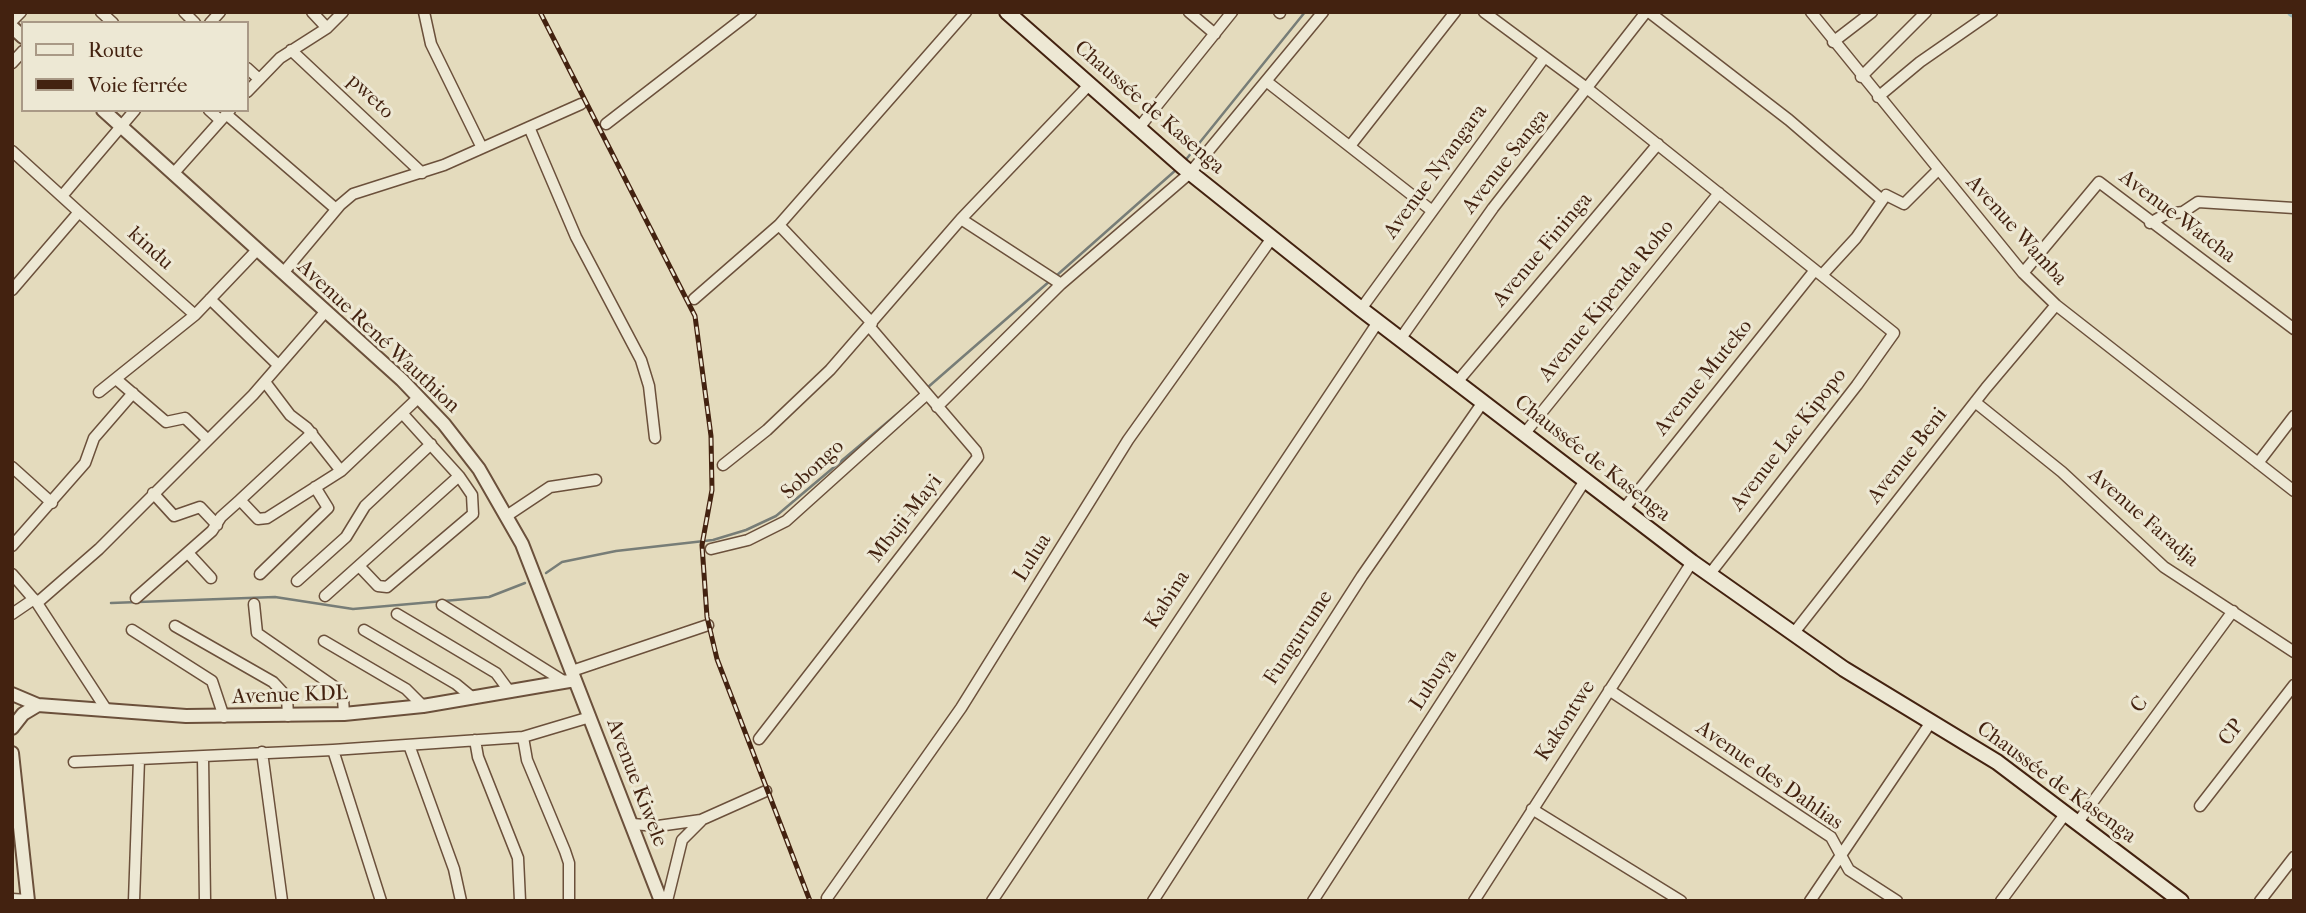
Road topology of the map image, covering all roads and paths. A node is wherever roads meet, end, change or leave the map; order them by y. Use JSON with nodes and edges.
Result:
{"nodes":[{"id":1,"x":21,"y":12,"type":"edge"},
{"id":2,"x":312,"y":12,"type":"edge"},
{"id":3,"x":343,"y":12,"type":"edge"},
{"id":4,"x":424,"y":12,"type":"edge"},
{"id":5,"x":751,"y":12,"type":"edge"},
{"id":6,"x":966,"y":12,"type":"edge"},
{"id":7,"x":1007,"y":12,"type":"edge"},
{"id":8,"x":1189,"y":12,"type":"edge"},
{"id":9,"x":1232,"y":12,"type":"edge"},
{"id":10,"x":1323,"y":12,"type":"edge"},
{"id":11,"x":1455,"y":12,"type":"edge"},
{"id":12,"x":1484,"y":12,"type":"edge"},
{"id":13,"x":1648,"y":12,"type":"edge"},
{"id":14,"x":1811,"y":12,"type":"edge"},
{"id":15,"x":1871,"y":12,"type":"edge"},
{"id":16,"x":1926,"y":12,"type":"edge"},
{"id":17,"x":1992,"y":12,"type":"edge"},
{"id":18,"x":12,"y":22,"type":"edge"},
{"id":19,"x":327,"y":28,"type":"junction"},
{"id":20,"x":1215,"y":34,"type":"junction"},
{"id":21,"x":1833,"y":42,"type":"junction"},
{"id":22,"x":291,"y":50,"type":"junction"},
{"id":23,"x":1544,"y":58,"type":"junction"},
{"id":24,"x":248,"y":69,"type":"edge"},
{"id":25,"x":1861,"y":77,"type":"junction"},
{"id":26,"x":259,"y":79,"type":"junction"},
{"id":27,"x":1266,"y":81,"type":"junction"},
{"id":28,"x":1089,"y":85,"type":"junction"},
{"id":29,"x":1588,"y":89,"type":"junction"},
{"id":30,"x":248,"y":91,"type":"edge"},
{"id":31,"x":1878,"y":97,"type":"junction"},
{"id":32,"x":581,"y":104,"type":"dead end"},
{"id":33,"x":105,"y":112,"type":"edge"},
{"id":34,"x":133,"y":112,"type":"edge"},
{"id":35,"x":226,"y":115,"type":"edge"},
{"id":36,"x":606,"y":124,"type":"dead end"},
{"id":37,"x":121,"y":127,"type":"junction"},
{"id":38,"x":529,"y":127,"type":"junction"},
{"id":39,"x":1138,"y":129,"type":"junction"},
{"id":40,"x":1658,"y":144,"type":"junction"},
{"id":41,"x":1350,"y":146,"type":"junction"},
{"id":42,"x":482,"y":148,"type":"junction"},
{"id":43,"x":12,"y":152,"type":"edge"},
{"id":44,"x":1183,"y":167,"type":"junction"},
{"id":45,"x":1937,"y":171,"type":"junction"},
{"id":46,"x":173,"y":173,"type":"junction"},
{"id":47,"x":422,"y":173,"type":"junction"},
{"id":48,"x":1719,"y":193,"type":"junction"},
{"id":49,"x":62,"y":196,"type":"junction"},
{"id":50,"x":1882,"y":200,"type":"junction"},
{"id":51,"x":2292,"y":207,"type":"edge"},
{"id":52,"x":336,"y":209,"type":"junction"},
{"id":53,"x":1431,"y":210,"type":"junction"},
{"id":54,"x":79,"y":212,"type":"junction"},
{"id":55,"x":961,"y":219,"type":"junction"},
{"id":56,"x":2150,"y":223,"type":"junction"},
{"id":57,"x":779,"y":225,"type":"junction"},
{"id":58,"x":1272,"y":238,"type":"junction"},
{"id":59,"x":257,"y":250,"type":"junction"},
{"id":60,"x":283,"y":273,"type":"junction"},
{"id":61,"x":1818,"y":273,"type":"junction"},
{"id":62,"x":2023,"y":273,"type":"junction"},
{"id":63,"x":1061,"y":284,"type":"junction"},
{"id":64,"x":12,"y":290,"type":"edge"},
{"id":65,"x":210,"y":299,"type":"junction"},
{"id":66,"x":694,"y":299,"type":"dead end"},
{"id":67,"x":2056,"y":304,"type":"junction"},
{"id":68,"x":1361,"y":309,"type":"junction"},
{"id":69,"x":326,"y":311,"type":"junction"},
{"id":70,"x":195,"y":315,"type":"junction"},
{"id":71,"x":1378,"y":322,"type":"junction"},
{"id":72,"x":871,"y":325,"type":"junction"},
{"id":73,"x":2294,"y":329,"type":"edge"},
{"id":74,"x":1401,"y":338,"type":"junction"},
{"id":75,"x":277,"y":364,"type":"junction"},
{"id":76,"x":116,"y":379,"type":"junction"},
{"id":77,"x":265,"y":382,"type":"junction"},
{"id":78,"x":1458,"y":382,"type":"junction"},
{"id":79,"x":99,"y":392,"type":"dead end"},
{"id":80,"x":133,"y":393,"type":"junction"},
{"id":81,"x":926,"y":394,"type":"junction"},
{"id":82,"x":419,"y":397,"type":"junction"},
{"id":83,"x":1483,"y":402,"type":"junction"},
{"id":84,"x":1975,"y":402,"type":"junction"},
{"id":85,"x":937,"y":407,"type":"junction"},
{"id":86,"x":402,"y":413,"type":"junction"},
{"id":87,"x":2294,"y":416,"type":"edge"},
{"id":88,"x":312,"y":433,"type":"junction"},
{"id":89,"x":1525,"y":433,"type":"junction"},
{"id":90,"x":655,"y":438,"type":"dead end"},
{"id":91,"x":207,"y":439,"type":"junction"},
{"id":92,"x":431,"y":444,"type":"junction"},
{"id":93,"x":2258,"y":463,"type":"junction"},
{"id":94,"x":723,"y":464,"type":"dead end"},
{"id":95,"x":12,"y":467,"type":"edge"},
{"id":96,"x":341,"y":471,"type":"junction"},
{"id":97,"x":459,"y":476,"type":"junction"},
{"id":98,"x":596,"y":480,"type":"dead end"},
{"id":99,"x":1586,"y":480,"type":"junction"},
{"id":100,"x":315,"y":486,"type":"junction"},
{"id":101,"x":2294,"y":491,"type":"edge"},
{"id":102,"x":153,"y":493,"type":"junction"},
{"id":103,"x":240,"y":500,"type":"junction"},
{"id":104,"x":52,"y":503,"type":"junction"},
{"id":105,"x":1623,"y":510,"type":"junction"},
{"id":106,"x":508,"y":515,"type":"junction"},
{"id":107,"x":217,"y":525,"type":"junction"},
{"id":108,"x":12,"y":546,"type":"edge"},
{"id":109,"x":711,"y":549,"type":"dead end"},
{"id":110,"x":188,"y":553,"type":"junction"},
{"id":111,"x":1692,"y":562,"type":"junction"},
{"id":112,"x":360,"y":566,"type":"junction"},
{"id":113,"x":12,"y":574,"type":"edge"},
{"id":114,"x":260,"y":574,"type":"dead end"},
{"id":115,"x":1709,"y":575,"type":"junction"},
{"id":116,"x":211,"y":578,"type":"dead end"},
{"id":117,"x":297,"y":582,"type":"dead end"},
{"id":118,"x":325,"y":596,"type":"dead end"},
{"id":119,"x":136,"y":598,"type":"dead end"},
{"id":120,"x":35,"y":601,"type":"junction"},
{"id":121,"x":254,"y":604,"type":"dead end"},
{"id":122,"x":442,"y":605,"type":"dead end"},
{"id":123,"x":2233,"y":611,"type":"junction"},
{"id":124,"x":12,"y":614,"type":"edge"},
{"id":125,"x":397,"y":614,"type":"dead end"},
{"id":126,"x":708,"y":625,"type":"dead end"},
{"id":127,"x":175,"y":626,"type":"dead end"},
{"id":128,"x":132,"y":630,"type":"dead end"},
{"id":129,"x":364,"y":630,"type":"dead end"},
{"id":130,"x":1793,"y":634,"type":"junction"},
{"id":131,"x":324,"y":641,"type":"dead end"},
{"id":132,"x":2294,"y":652,"type":"edge"},
{"id":133,"x":571,"y":677,"type":"junction"},
{"id":134,"x":2294,"y":685,"type":"edge"},
{"id":135,"x":1609,"y":690,"type":"junction"},
{"id":136,"x":510,"y":692,"type":"junction"},
{"id":137,"x":12,"y":694,"type":"edge"},
{"id":138,"x":473,"y":698,"type":"junction"},
{"id":139,"x":38,"y":705,"type":"junction"},
{"id":140,"x":422,"y":706,"type":"junction"},
{"id":141,"x":107,"y":709,"type":"junction"},
{"id":142,"x":344,"y":714,"type":"junction"},
{"id":143,"x":288,"y":716,"type":"junction"},
{"id":144,"x":224,"y":717,"type":"junction"},
{"id":145,"x":590,"y":717,"type":"junction"},
{"id":146,"x":1931,"y":722,"type":"junction"},
{"id":147,"x":12,"y":728,"type":"edge"},
{"id":148,"x":523,"y":737,"type":"junction"},
{"id":149,"x":760,"y":739,"type":"dead end"},
{"id":150,"x":475,"y":740,"type":"junction"},
{"id":151,"x":409,"y":744,"type":"junction"},
{"id":152,"x":333,"y":750,"type":"junction"},
{"id":153,"x":262,"y":752,"type":"junction"},
{"id":154,"x":12,"y":753,"type":"edge"},
{"id":155,"x":204,"y":757,"type":"junction"},
{"id":156,"x":139,"y":759,"type":"junction"},
{"id":157,"x":74,"y":762,"type":"dead end"},
{"id":158,"x":15,"y":787,"type":"edge"},
{"id":159,"x":766,"y":791,"type":"dead end"},
{"id":160,"x":2200,"y":806,"type":"dead end"},
{"id":161,"x":1532,"y":809,"type":"junction"},
{"id":162,"x":2066,"y":813,"type":"junction"},
{"id":163,"x":701,"y":820,"type":"junction"},
{"id":164,"x":2078,"y":822,"type":"junction"},
{"id":165,"x":632,"y":824,"type":"junction"},
{"id":166,"x":17,"y":841,"type":"edge"},
{"id":167,"x":2294,"y":857,"type":"edge"},
{"id":168,"x":1840,"y":858,"type":"junction"},
{"id":169,"x":827,"y":898,"type":"dead end"},
{"id":170,"x":12,"y":899,"type":"edge"},
{"id":171,"x":28,"y":900,"type":"edge"},
{"id":172,"x":134,"y":901,"type":"edge"},
{"id":173,"x":205,"y":901,"type":"edge"},
{"id":174,"x":282,"y":901,"type":"edge"},
{"id":175,"x":381,"y":901,"type":"edge"},
{"id":176,"x":461,"y":901,"type":"edge"},
{"id":177,"x":520,"y":901,"type":"edge"},
{"id":178,"x":569,"y":901,"type":"edge"},
{"id":179,"x":662,"y":901,"type":"edge"},
{"id":180,"x":667,"y":901,"type":"edge"},
{"id":181,"x":992,"y":901,"type":"edge"},
{"id":182,"x":1153,"y":901,"type":"edge"},
{"id":183,"x":1313,"y":901,"type":"edge"},
{"id":184,"x":1474,"y":901,"type":"edge"},
{"id":185,"x":1681,"y":901,"type":"edge"},
{"id":186,"x":1811,"y":901,"type":"edge"},
{"id":187,"x":1897,"y":901,"type":"edge"},
{"id":188,"x":2001,"y":901,"type":"edge"},
{"id":189,"x":2181,"y":901,"type":"edge"},
{"id":190,"x":2260,"y":901,"type":"edge"}],
"edges":[{"from":1,"to":18,"type":"street"},
{"from":2,"to":19,"type":"street"},
{"from":3,"to":19,"type":"street"},
{"from":4,"to":42,"type":"street"},
{"from":5,"to":36,"type":"street"},
{"from":6,"to":57,"type":"street"},
{"from":7,"to":28,"type":"main road","name":"Chaussée de Kasenga"},
{"from":8,"to":20,"type":"street"},
{"from":9,"to":20,"type":"street"},
{"from":10,"to":27,"type":"street"},
{"from":11,"to":41,"type":"street"},
{"from":12,"to":23,"type":"street"},
{"from":13,"to":29,"type":"street","name":"Avenue Sanga"},
{"from":13,"to":50,"type":"street"},
{"from":14,"to":21,"type":"street","name":"Avenue Wamba"},
{"from":15,"to":21,"type":"street"},
{"from":16,"to":25,"type":"street"},
{"from":17,"to":31,"type":"street"},
{"from":19,"to":22,"type":"street"},
{"from":20,"to":39,"type":"street"},
{"from":21,"to":25,"type":"street","name":"Avenue Wamba"},
{"from":22,"to":26,"type":"street"},
{"from":22,"to":47,"type":"street","name":"pweto"},
{"from":23,"to":29,"type":"street"},
{"from":23,"to":53,"type":"street","name":"Avenue Nyangara"},
{"from":24,"to":26,"type":"street"},
{"from":25,"to":31,"type":"street","name":"Avenue Wamba"},
{"from":26,"to":30,"type":"street"},
{"from":27,"to":41,"type":"street"},
{"from":27,"to":44,"type":"street"},
{"from":28,"to":39,"type":"main road","name":"Chaussée de Kasenga"},
{"from":28,"to":55,"type":"street"},
{"from":29,"to":40,"type":"street"},
{"from":29,"to":74,"type":"street","name":"Avenue Sanga"},
{"from":31,"to":45,"type":"street","name":"Avenue Wamba"},
{"from":32,"to":38,"type":"street"},
{"from":33,"to":37,"type":"street","name":"Avenue René Wauthion"},
{"from":34,"to":37,"type":"street"},
{"from":35,"to":46,"type":"street"},
{"from":35,"to":52,"type":"street"},
{"from":37,"to":46,"type":"street","name":"Avenue René Wauthion"},
{"from":37,"to":49,"type":"street"},
{"from":38,"to":42,"type":"street"},
{"from":38,"to":90,"type":"street"},
{"from":39,"to":44,"type":"main road","name":"Chaussée de Kasenga"},
{"from":40,"to":48,"type":"street"},
{"from":40,"to":78,"type":"street","name":"Avenue Fininga"},
{"from":41,"to":53,"type":"street"},
{"from":42,"to":47,"type":"street"},
{"from":43,"to":49,"type":"street","name":"kindu"},
{"from":44,"to":58,"type":"main road","name":"Chaussée de Kasenga"},
{"from":44,"to":63,"type":"street"},
{"from":45,"to":50,"type":"street"},
{"from":45,"to":62,"type":"street","name":"Avenue Wamba"},
{"from":46,"to":59,"type":"street","name":"Avenue René Wauthion"},
{"from":47,"to":52,"type":"street"},
{"from":48,"to":61,"type":"street"},
{"from":48,"to":89,"type":"street","name":"Avenue Kipenda Roho"},
{"from":49,"to":54,"type":"street","name":"kindu"},
{"from":50,"to":61,"type":"street","name":"Avenue Muteko"},
{"from":51,"to":56,"type":"street"},
{"from":52,"to":60,"type":"street"},
{"from":53,"to":68,"type":"street","name":"Avenue Nyangara"},
{"from":54,"to":64,"type":"street"},
{"from":54,"to":70,"type":"street","name":"kindu"},
{"from":55,"to":63,"type":"street"},
{"from":55,"to":72,"type":"street"},
{"from":56,"to":62,"type":"street","name":"Avenue Watcha"},
{"from":56,"to":73,"type":"street","name":"Avenue Watcha"},
{"from":57,"to":66,"type":"street"},
{"from":57,"to":72,"type":"street","name":"Mbuji-Mayi"},
{"from":58,"to":68,"type":"main road","name":"Chaussée de Kasenga"},
{"from":58,"to":169,"type":"street","name":"Lulua"},
{"from":59,"to":60,"type":"street","name":"Avenue René Wauthion"},
{"from":59,"to":65,"type":"street"},
{"from":60,"to":69,"type":"street","name":"Avenue René Wauthion"},
{"from":61,"to":105,"type":"street","name":"Avenue Muteko"},
{"from":61,"to":115,"type":"street","name":"Avenue Lac Kipopo"},
{"from":62,"to":67,"type":"street","name":"Avenue Wamba"},
{"from":63,"to":85,"type":"street"},
{"from":65,"to":70,"type":"street"},
{"from":65,"to":75,"type":"street"},
{"from":67,"to":84,"type":"street","name":"Avenue Beni"},
{"from":67,"to":93,"type":"street","name":"Avenue Wamba"},
{"from":68,"to":71,"type":"main road","name":"Chaussée de Kasenga"},
{"from":69,"to":75,"type":"street"},
{"from":69,"to":82,"type":"street","name":"Avenue René Wauthion"},
{"from":70,"to":76,"type":"street"},
{"from":71,"to":74,"type":"main road","name":"Chaussée de Kasenga"},
{"from":71,"to":181,"type":"street","name":"Kabina"},
{"from":72,"to":81,"type":"street","name":"Mbuji-Mayi"},
{"from":72,"to":94,"type":"street"},
{"from":74,"to":78,"type":"main road","name":"Chaussée de Kasenga"},
{"from":75,"to":77,"type":"street"},
{"from":76,"to":79,"type":"street"},
{"from":76,"to":80,"type":"street"},
{"from":77,"to":88,"type":"street"},
{"from":77,"to":91,"type":"street"},
{"from":78,"to":83,"type":"main road","name":"Chaussée de Kasenga"},
{"from":80,"to":91,"type":"street"},
{"from":80,"to":104,"type":"street"},
{"from":81,"to":85,"type":"street","name":"Mbuji-Mayi"},
{"from":81,"to":109,"type":"street","name":"Sobongo"},
{"from":82,"to":86,"type":"street"},
{"from":82,"to":106,"type":"street","name":"Avenue René Wauthion"},
{"from":83,"to":89,"type":"main road","name":"Chaussée de Kasenga"},
{"from":83,"to":182,"type":"street","name":"Fungurume"},
{"from":84,"to":123,"type":"street","name":"Avenue Faradja"},
{"from":84,"to":130,"type":"street","name":"Avenue Beni"},
{"from":85,"to":149,"type":"street","name":"Mbuji-Mayi"},
{"from":86,"to":92,"type":"street"},
{"from":86,"to":96,"type":"street"},
{"from":87,"to":93,"type":"street"},
{"from":88,"to":96,"type":"street"},
{"from":88,"to":103,"type":"street"},
{"from":89,"to":99,"type":"main road","name":"Chaussée de Kasenga"},
{"from":91,"to":102,"type":"street"},
{"from":92,"to":97,"type":"street"},
{"from":92,"to":117,"type":"street"},
{"from":93,"to":101,"type":"street","name":"Avenue Wamba"},
{"from":95,"to":104,"type":"street"},
{"from":96,"to":100,"type":"street"},
{"from":97,"to":112,"type":"street"},
{"from":97,"to":112,"type":"street"},
{"from":98,"to":106,"type":"street"},
{"from":99,"to":105,"type":"main road","name":"Chaussée de Kasenga"},
{"from":99,"to":183,"type":"street","name":"Lubuya"},
{"from":100,"to":103,"type":"street"},
{"from":100,"to":114,"type":"street"},
{"from":102,"to":107,"type":"street"},
{"from":102,"to":120,"type":"street"},
{"from":103,"to":107,"type":"street"},
{"from":104,"to":108,"type":"street"},
{"from":105,"to":111,"type":"main road","name":"Chaussée de Kasenga"},
{"from":106,"to":133,"type":"street","name":"Avenue René Wauthion"},
{"from":107,"to":110,"type":"street"},
{"from":110,"to":116,"type":"street"},
{"from":110,"to":119,"type":"street"},
{"from":111,"to":115,"type":"main road","name":"Chaussée de Kasenga"},
{"from":111,"to":135,"type":"street","name":"Kakontwe"},
{"from":112,"to":118,"type":"street"},
{"from":113,"to":120,"type":"street"},
{"from":115,"to":130,"type":"main road","name":"Chaussée de Kasenga"},
{"from":120,"to":124,"type":"street"},
{"from":120,"to":141,"type":"street"},
{"from":121,"to":142,"type":"street"},
{"from":122,"to":133,"type":"street"},
{"from":123,"to":132,"type":"street","name":"Avenue Faradja"},
{"from":123,"to":164,"type":"street","name":"C"},
{"from":125,"to":136,"type":"street"},
{"from":126,"to":133,"type":"street"},
{"from":127,"to":143,"type":"street"},
{"from":128,"to":144,"type":"street"},
{"from":129,"to":138,"type":"street"},
{"from":130,"to":146,"type":"main road","name":"Chaussée de Kasenga"},
{"from":131,"to":140,"type":"street"},
{"from":133,"to":136,"type":"street","name":"Avenue KDL"},
{"from":133,"to":145,"type":"street","name":"Avenue Kiwele"},
{"from":134,"to":160,"type":"street","name":"CP"},
{"from":135,"to":161,"type":"street","name":"Kakontwe"},
{"from":135,"to":168,"type":"street","name":"Avenue des Dahlias"},
{"from":136,"to":138,"type":"street","name":"Avenue KDL"},
{"from":137,"to":139,"type":"street","name":"Avenue KDL"},
{"from":138,"to":140,"type":"street","name":"Avenue KDL"},
{"from":139,"to":141,"type":"street","name":"Avenue KDL"},
{"from":139,"to":147,"type":"street"},
{"from":140,"to":142,"type":"street","name":"Avenue KDL"},
{"from":141,"to":144,"type":"street","name":"Avenue KDL"},
{"from":142,"to":143,"type":"street","name":"Avenue KDL"},
{"from":143,"to":144,"type":"street","name":"Avenue KDL"},
{"from":145,"to":148,"type":"street"},
{"from":145,"to":165,"type":"street","name":"Avenue Kiwele"},
{"from":146,"to":162,"type":"main road","name":"Chaussée de Kasenga"},
{"from":146,"to":168,"type":"street"},
{"from":148,"to":150,"type":"street"},
{"from":148,"to":178,"type":"street"},
{"from":150,"to":151,"type":"street"},
{"from":150,"to":177,"type":"street"},
{"from":151,"to":152,"type":"street"},
{"from":151,"to":176,"type":"street"},
{"from":152,"to":153,"type":"street"},
{"from":152,"to":175,"type":"street"},
{"from":153,"to":155,"type":"street"},
{"from":153,"to":174,"type":"street"},
{"from":154,"to":158,"type":"street"},
{"from":155,"to":156,"type":"street"},
{"from":155,"to":173,"type":"street"},
{"from":156,"to":157,"type":"street"},
{"from":156,"to":172,"type":"street"},
{"from":158,"to":166,"type":"street"},
{"from":159,"to":163,"type":"street"},
{"from":161,"to":184,"type":"street","name":"Kakontwe"},
{"from":161,"to":185,"type":"street"},
{"from":162,"to":164,"type":"main road","name":"Chaussée de Kasenga"},
{"from":162,"to":188,"type":"street"},
{"from":163,"to":165,"type":"street"},
{"from":163,"to":180,"type":"street"},
{"from":164,"to":189,"type":"main road","name":"Chaussée de Kasenga"},
{"from":165,"to":179,"type":"street","name":"Avenue Kiwele"},
{"from":166,"to":171,"type":"street"},
{"from":167,"to":190,"type":"street"},
{"from":168,"to":186,"type":"street"},
{"from":168,"to":187,"type":"street","name":"Avenue des Dahlias"},
{"from":170,"to":171,"type":"street"}]}
